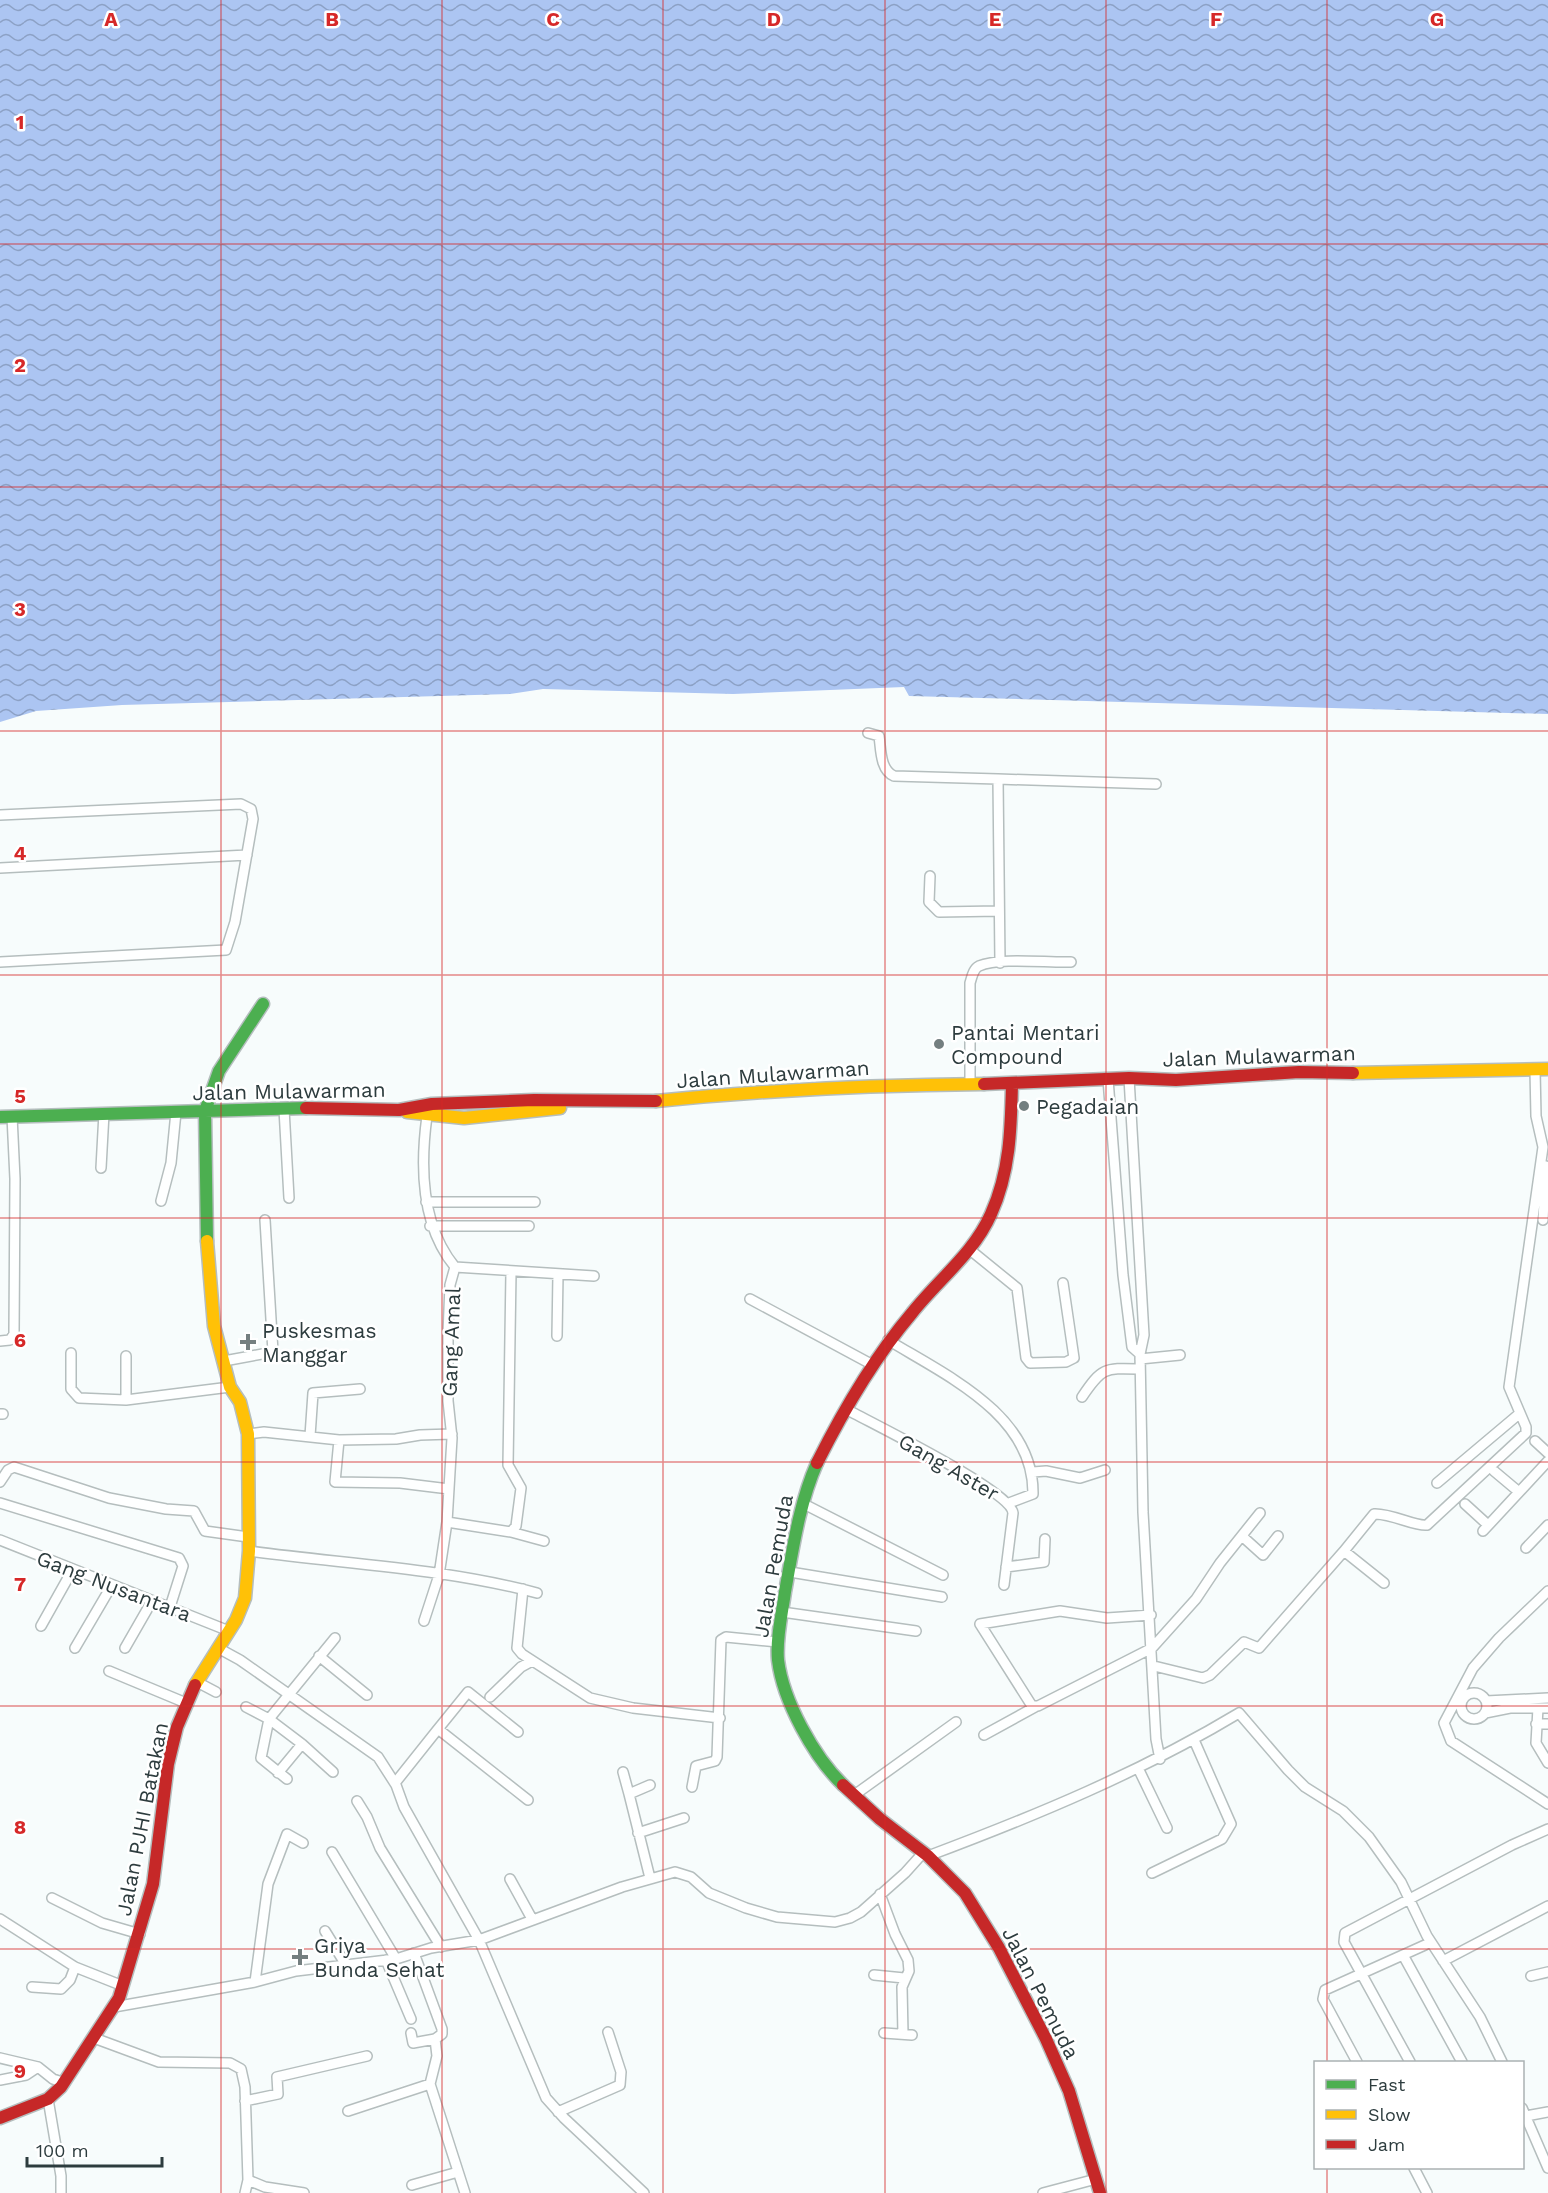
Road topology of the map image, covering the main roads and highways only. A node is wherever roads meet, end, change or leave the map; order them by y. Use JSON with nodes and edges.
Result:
{"nodes":[{"id":1,"x":263,"y":1004,"type":"dead end"},
{"id":2,"x":1542,"y":1069,"type":"edge"},
{"id":3,"x":1012,"y":1084,"type":"junction"},
{"id":4,"x":399,"y":1110,"type":"junction"},
{"id":5,"x":474,"y":1110,"type":"junction"},
{"id":6,"x":205,"y":1112,"type":"junction"},
{"id":7,"x":6,"y":1117,"type":"edge"},
{"id":8,"x":0,"y":2118,"type":"edge"},
{"id":9,"x":1100,"y":2193,"type":"edge"}],
"edges":[{"from":1,"to":6,"type":"main road","name":"Jalan PJHI Batakan"},
{"from":2,"to":3,"type":"main road","name":"Jalan Mulawarman"},
{"from":3,"to":5,"type":"main road","name":"Jalan Mulawarman"},
{"from":3,"to":9,"type":"main road","name":"Jalan Pemuda"},
{"from":4,"to":5,"type":"main road","name":"Jalan Mulawarman"},
{"from":4,"to":5,"type":"main road"},
{"from":4,"to":6,"type":"main road","name":"Jalan Mulawarman"},
{"from":6,"to":7,"type":"main road","name":"Jalan Mulawarman"},
{"from":6,"to":8,"type":"main road","name":"Jalan PJHI Batakan"}]}
